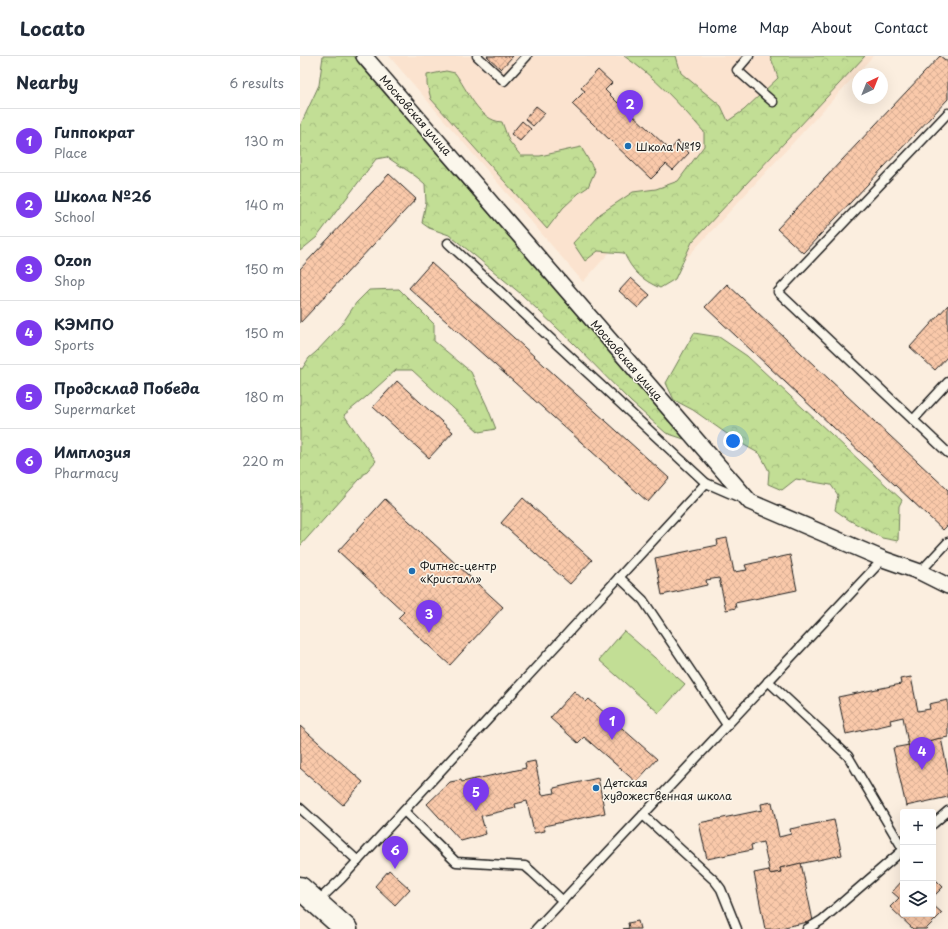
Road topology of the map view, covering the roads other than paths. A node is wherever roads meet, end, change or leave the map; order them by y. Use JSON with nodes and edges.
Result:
{"nodes":[{"id":1,"x":364,"y":56,"type":"edge"},
{"id":2,"x":477,"y":56,"type":"edge"},
{"id":3,"x":527,"y":56,"type":"edge"},
{"id":4,"x":750,"y":56,"type":"edge"},
{"id":5,"x":773,"y":102,"type":"dead end"},
{"id":6,"x":948,"y":113,"type":"edge"},
{"id":7,"x":448,"y":243,"type":"dead end"},
{"id":8,"x":948,"y":382,"type":"edge"},
{"id":9,"x":913,"y":420,"type":"junction"},
{"id":10,"x":948,"y":453,"type":"edge"},
{"id":11,"x":706,"y":483,"type":"junction"},
{"id":12,"x":750,"y":502,"type":"junction"},
{"id":13,"x":948,"y":542,"type":"edge"},
{"id":14,"x":883,"y":559,"type":"junction"},
{"id":15,"x":920,"y":572,"type":"junction"},
{"id":16,"x":619,"y":577,"type":"junction"},
{"id":17,"x":948,"y":586,"type":"edge"},
{"id":18,"x":768,"y":681,"type":"junction"},
{"id":19,"x":727,"y":725,"type":"junction"},
{"id":20,"x":300,"y":808,"type":"edge"},
{"id":21,"x":404,"y":811,"type":"junction"},
{"id":22,"x":948,"y":811,"type":"edge"},
{"id":23,"x":643,"y":815,"type":"junction"},
{"id":24,"x":936,"y":821,"type":"edge"},
{"id":25,"x":901,"y":845,"type":"edge"},
{"id":26,"x":900,"y":852,"type":"edge"},
{"id":27,"x":358,"y":861,"type":"junction"},
{"id":28,"x":300,"y":888,"type":"edge"},
{"id":29,"x":562,"y":901,"type":"junction"},
{"id":30,"x":316,"y":903,"type":"junction"},
{"id":31,"x":346,"y":929,"type":"edge"},
{"id":32,"x":536,"y":929,"type":"edge"},
{"id":33,"x":737,"y":929,"type":"edge"},
{"id":34,"x":807,"y":929,"type":"edge"}],
"edges":[{"from":1,"to":12,"type":"street","name":"Московская улица"},
{"from":2,"to":3,"type":"lane"},
{"from":4,"to":5,"type":"lane"},
{"from":6,"to":9,"type":"lane"},
{"from":7,"to":11,"type":"lane"},
{"from":8,"to":9,"type":"lane"},
{"from":9,"to":10,"type":"lane"},
{"from":11,"to":12,"type":"lane"},
{"from":11,"to":16,"type":"lane"},
{"from":12,"to":14,"type":"street","name":"Московская улица"},
{"from":13,"to":15,"type":"lane"},
{"from":14,"to":15,"type":"street","name":"Московская улица"},
{"from":14,"to":18,"type":"lane"},
{"from":15,"to":17,"type":"street","name":"Московская улица"},
{"from":16,"to":19,"type":"lane"},
{"from":16,"to":21,"type":"lane"},
{"from":18,"to":19,"type":"lane"},
{"from":18,"to":25,"type":"lane"},
{"from":19,"to":23,"type":"lane"},
{"from":20,"to":27,"type":"lane"},
{"from":21,"to":27,"type":"lane"},
{"from":21,"to":29,"type":"lane"},
{"from":22,"to":24,"type":"lane"},
{"from":23,"to":29,"type":"lane"},
{"from":23,"to":33,"type":"lane"},
{"from":26,"to":34,"type":"lane"},
{"from":27,"to":30,"type":"lane"},
{"from":28,"to":30,"type":"highway"},
{"from":29,"to":32,"type":"lane"},
{"from":30,"to":31,"type":"highway"}]}
